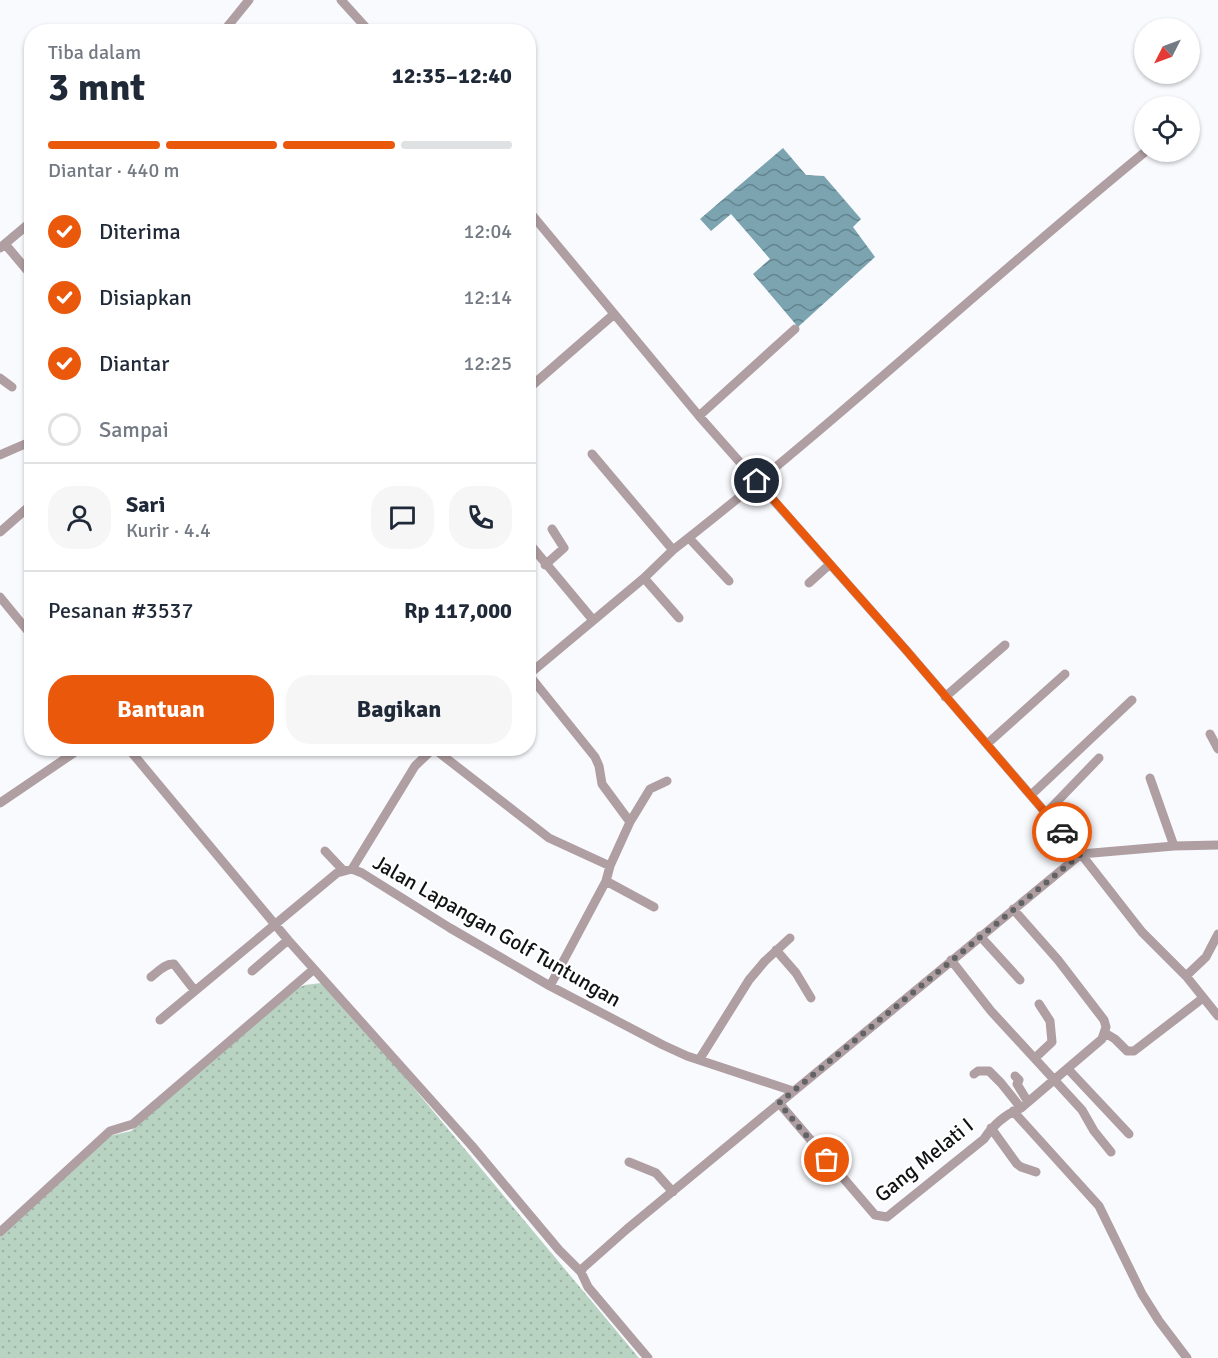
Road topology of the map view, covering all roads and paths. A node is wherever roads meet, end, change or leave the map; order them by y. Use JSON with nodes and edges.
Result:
{"nodes":[{"id":1,"x":249,"y":0,"type":"edge"},
{"id":2,"x":341,"y":0,"type":"edge"},
{"id":3,"x":230,"y":24,"type":"edge"},
{"id":4,"x":363,"y":24,"type":"edge"},
{"id":5,"x":1134,"y":161,"type":"edge"},
{"id":6,"x":536,"y":220,"type":"edge"},
{"id":7,"x":24,"y":228,"type":"edge"},
{"id":8,"x":2,"y":246,"type":"edge"},
{"id":9,"x":24,"y":268,"type":"edge"},
{"id":10,"x":613,"y":315,"type":"junction"},
{"id":11,"x":795,"y":329,"type":"dead end"},
{"id":12,"x":0,"y":378,"type":"edge"},
{"id":13,"x":536,"y":382,"type":"edge"},
{"id":14,"x":12,"y":387,"type":"dead end"},
{"id":15,"x":699,"y":416,"type":"junction"},
{"id":16,"x":24,"y":444,"type":"edge"},
{"id":17,"x":592,"y":454,"type":"dead end"},
{"id":18,"x":0,"y":455,"type":"edge"},
{"id":19,"x":757,"y":481,"type":"junction"},
{"id":20,"x":24,"y":511,"type":"edge"},
{"id":21,"x":552,"y":529,"type":"dead end"},
{"id":22,"x":0,"y":532,"type":"edge"},
{"id":23,"x":689,"y":538,"type":"junction"},
{"id":24,"x":673,"y":550,"type":"junction"},
{"id":25,"x":536,"y":553,"type":"edge"},
{"id":26,"x":545,"y":565,"type":"junction"},
{"id":27,"x":829,"y":565,"type":"junction"},
{"id":28,"x":644,"y":578,"type":"junction"},
{"id":29,"x":729,"y":581,"type":"dead end"},
{"id":30,"x":809,"y":583,"type":"dead end"},
{"id":31,"x":0,"y":597,"type":"edge"},
{"id":32,"x":679,"y":618,"type":"dead end"},
{"id":33,"x":593,"y":620,"type":"junction"},
{"id":34,"x":24,"y":626,"type":"edge"},
{"id":35,"x":1005,"y":645,"type":"dead end"},
{"id":36,"x":536,"y":668,"type":"edge"},
{"id":37,"x":1065,"y":675,"type":"dead end"},
{"id":38,"x":536,"y":685,"type":"edge"},
{"id":39,"x":945,"y":697,"type":"junction"},
{"id":40,"x":1132,"y":700,"type":"dead end"},
{"id":41,"x":1210,"y":734,"type":"dead end"},
{"id":42,"x":987,"y":744,"type":"junction"},
{"id":43,"x":1218,"y":749,"type":"edge"},
{"id":44,"x":69,"y":756,"type":"edge"},
{"id":45,"x":135,"y":756,"type":"edge"},
{"id":46,"x":426,"y":756,"type":"edge"},
{"id":47,"x":443,"y":756,"type":"edge"},
{"id":48,"x":1100,"y":758,"type":"dead end"},
{"id":49,"x":1150,"y":778,"type":"dead end"},
{"id":50,"x":667,"y":781,"type":"dead end"},
{"id":51,"x":1031,"y":795,"type":"junction"},
{"id":52,"x":0,"y":803,"type":"edge"},
{"id":53,"x":1046,"y":813,"type":"junction"},
{"id":54,"x":630,"y":822,"type":"junction"},
{"id":55,"x":1218,"y":845,"type":"edge"},
{"id":56,"x":1174,"y":846,"type":"junction"},
{"id":57,"x":325,"y":851,"type":"dead end"},
{"id":58,"x":1081,"y":854,"type":"junction"},
{"id":59,"x":610,"y":866,"type":"junction"},
{"id":60,"x":347,"y":870,"type":"junction"},
{"id":61,"x":606,"y":881,"type":"junction"},
{"id":62,"x":654,"y":907,"type":"dead end"},
{"id":63,"x":1013,"y":909,"type":"junction"},
{"id":64,"x":276,"y":926,"type":"junction"},
{"id":65,"x":1218,"y":933,"type":"edge"},
{"id":66,"x":980,"y":936,"type":"junction"},
{"id":67,"x":790,"y":938,"type":"dead end"},
{"id":68,"x":288,"y":939,"type":"junction"},
{"id":69,"x":776,"y":950,"type":"junction"},
{"id":70,"x":951,"y":960,"type":"junction"},
{"id":71,"x":314,"y":969,"type":"junction"},
{"id":72,"x":252,"y":971,"type":"dead end"},
{"id":73,"x":1186,"y":976,"type":"junction"},
{"id":74,"x":151,"y":977,"type":"dead end"},
{"id":75,"x":1020,"y":980,"type":"dead end"},
{"id":76,"x":550,"y":987,"type":"junction"},
{"id":77,"x":195,"y":991,"type":"junction"},
{"id":78,"x":811,"y":998,"type":"dead end"},
{"id":79,"x":1203,"y":998,"type":"junction"},
{"id":80,"x":1039,"y":1004,"type":"dead end"},
{"id":81,"x":1218,"y":1016,"type":"edge"},
{"id":82,"x":160,"y":1020,"type":"dead end"},
{"id":83,"x":1105,"y":1033,"type":"junction"},
{"id":84,"x":1035,"y":1058,"type":"junction"},
{"id":85,"x":699,"y":1060,"type":"junction"},
{"id":86,"x":1068,"y":1069,"type":"junction"},
{"id":87,"x":974,"y":1074,"type":"dead end"},
{"id":88,"x":1015,"y":1076,"type":"dead end"},
{"id":89,"x":1055,"y":1080,"type":"junction"},
{"id":90,"x":793,"y":1091,"type":"junction"},
{"id":91,"x":779,"y":1103,"type":"junction"},
{"id":92,"x":1021,"y":1107,"type":"junction"},
{"id":93,"x":991,"y":1128,"type":"junction"},
{"id":94,"x":1130,"y":1134,"type":"dead end"},
{"id":95,"x":1111,"y":1152,"type":"dead end"},
{"id":96,"x":629,"y":1162,"type":"dead end"},
{"id":97,"x":1036,"y":1172,"type":"dead end"},
{"id":98,"x":673,"y":1192,"type":"junction"},
{"id":99,"x":0,"y":1232,"type":"edge"},
{"id":100,"x":580,"y":1272,"type":"junction"},
{"id":101,"x":648,"y":1358,"type":"edge"},
{"id":102,"x":1187,"y":1358,"type":"edge"}],
"edges":[{"from":1,"to":3,"type":"street"},
{"from":2,"to":4,"type":"street"},
{"from":5,"to":19,"type":"street"},
{"from":6,"to":10,"type":"street"},
{"from":7,"to":8,"type":"street"},
{"from":8,"to":9,"type":"street"},
{"from":10,"to":13,"type":"street"},
{"from":10,"to":15,"type":"street"},
{"from":11,"to":15,"type":"street"},
{"from":12,"to":14,"type":"street"},
{"from":15,"to":19,"type":"street"},
{"from":16,"to":18,"type":"street"},
{"from":17,"to":24,"type":"street"},
{"from":19,"to":23,"type":"street"},
{"from":19,"to":27,"type":"street"},
{"from":20,"to":22,"type":"street"},
{"from":21,"to":26,"type":"street"},
{"from":23,"to":24,"type":"street"},
{"from":23,"to":29,"type":"street"},
{"from":24,"to":28,"type":"street"},
{"from":25,"to":26,"type":"street"},
{"from":26,"to":33,"type":"street"},
{"from":27,"to":30,"type":"street"},
{"from":27,"to":39,"type":"street"},
{"from":28,"to":32,"type":"street"},
{"from":28,"to":33,"type":"street"},
{"from":31,"to":34,"type":"street"},
{"from":33,"to":36,"type":"street"},
{"from":35,"to":39,"type":"street"},
{"from":37,"to":42,"type":"street"},
{"from":38,"to":54,"type":"street"},
{"from":39,"to":42,"type":"street"},
{"from":40,"to":51,"type":"street"},
{"from":41,"to":43,"type":"street"},
{"from":42,"to":51,"type":"street"},
{"from":44,"to":52,"type":"street"},
{"from":45,"to":64,"type":"street"},
{"from":46,"to":60,"type":"street"},
{"from":47,"to":59,"type":"street"},
{"from":48,"to":53,"type":"street"},
{"from":49,"to":56,"type":"street"},
{"from":50,"to":54,"type":"street"},
{"from":51,"to":53,"type":"street"},
{"from":53,"to":58,"type":"street"},
{"from":54,"to":59,"type":"street"},
{"from":55,"to":56,"type":"street"},
{"from":56,"to":58,"type":"street"},
{"from":57,"to":60,"type":"street"},
{"from":58,"to":63,"type":"street"},
{"from":58,"to":73,"type":"street"},
{"from":59,"to":61,"type":"street"},
{"from":60,"to":64,"type":"street","name":"Jalan Lapangan Golf Tuntungan"},
{"from":60,"to":76,"type":"street","name":"Jalan Lapangan Golf Tuntungan"},
{"from":61,"to":62,"type":"street"},
{"from":61,"to":76,"type":"street"},
{"from":63,"to":66,"type":"street"},
{"from":63,"to":83,"type":"street"},
{"from":64,"to":68,"type":"street"},
{"from":64,"to":77,"type":"street","name":"Jalan Lapangan Golf Tuntungan"},
{"from":65,"to":73,"type":"street"},
{"from":66,"to":70,"type":"street"},
{"from":66,"to":75,"type":"street"},
{"from":67,"to":69,"type":"street"},
{"from":68,"to":71,"type":"street"},
{"from":68,"to":72,"type":"street"},
{"from":69,"to":78,"type":"street"},
{"from":69,"to":85,"type":"street"},
{"from":70,"to":84,"type":"street"},
{"from":70,"to":90,"type":"street"},
{"from":71,"to":99,"type":"street"},
{"from":71,"to":100,"type":"street"},
{"from":73,"to":79,"type":"street"},
{"from":74,"to":77,"type":"street"},
{"from":76,"to":85,"type":"street","name":"Jalan Lapangan Golf Tuntungan"},
{"from":77,"to":82,"type":"street","name":"Jalan Lapangan Golf Tuntungan"},
{"from":79,"to":81,"type":"street"},
{"from":79,"to":83,"type":"street"},
{"from":80,"to":84,"type":"street"},
{"from":83,"to":86,"type":"street","name":"Gang Melati I"},
{"from":84,"to":89,"type":"street"},
{"from":85,"to":90,"type":"street","name":"Jalan Lapangan Golf Tuntungan"},
{"from":86,"to":89,"type":"street","name":"Gang Melati I"},
{"from":86,"to":94,"type":"street"},
{"from":87,"to":92,"type":"street"},
{"from":88,"to":92,"type":"street"},
{"from":89,"to":92,"type":"street","name":"Gang Melati I"},
{"from":89,"to":95,"type":"street"},
{"from":90,"to":91,"type":"street"},
{"from":91,"to":93,"type":"street","name":"Gang Melati I"},
{"from":91,"to":98,"type":"street"},
{"from":92,"to":93,"type":"street","name":"Gang Melati I"},
{"from":92,"to":102,"type":"street"},
{"from":93,"to":97,"type":"street"},
{"from":96,"to":98,"type":"street"},
{"from":98,"to":100,"type":"street"},
{"from":100,"to":101,"type":"street"}]}
